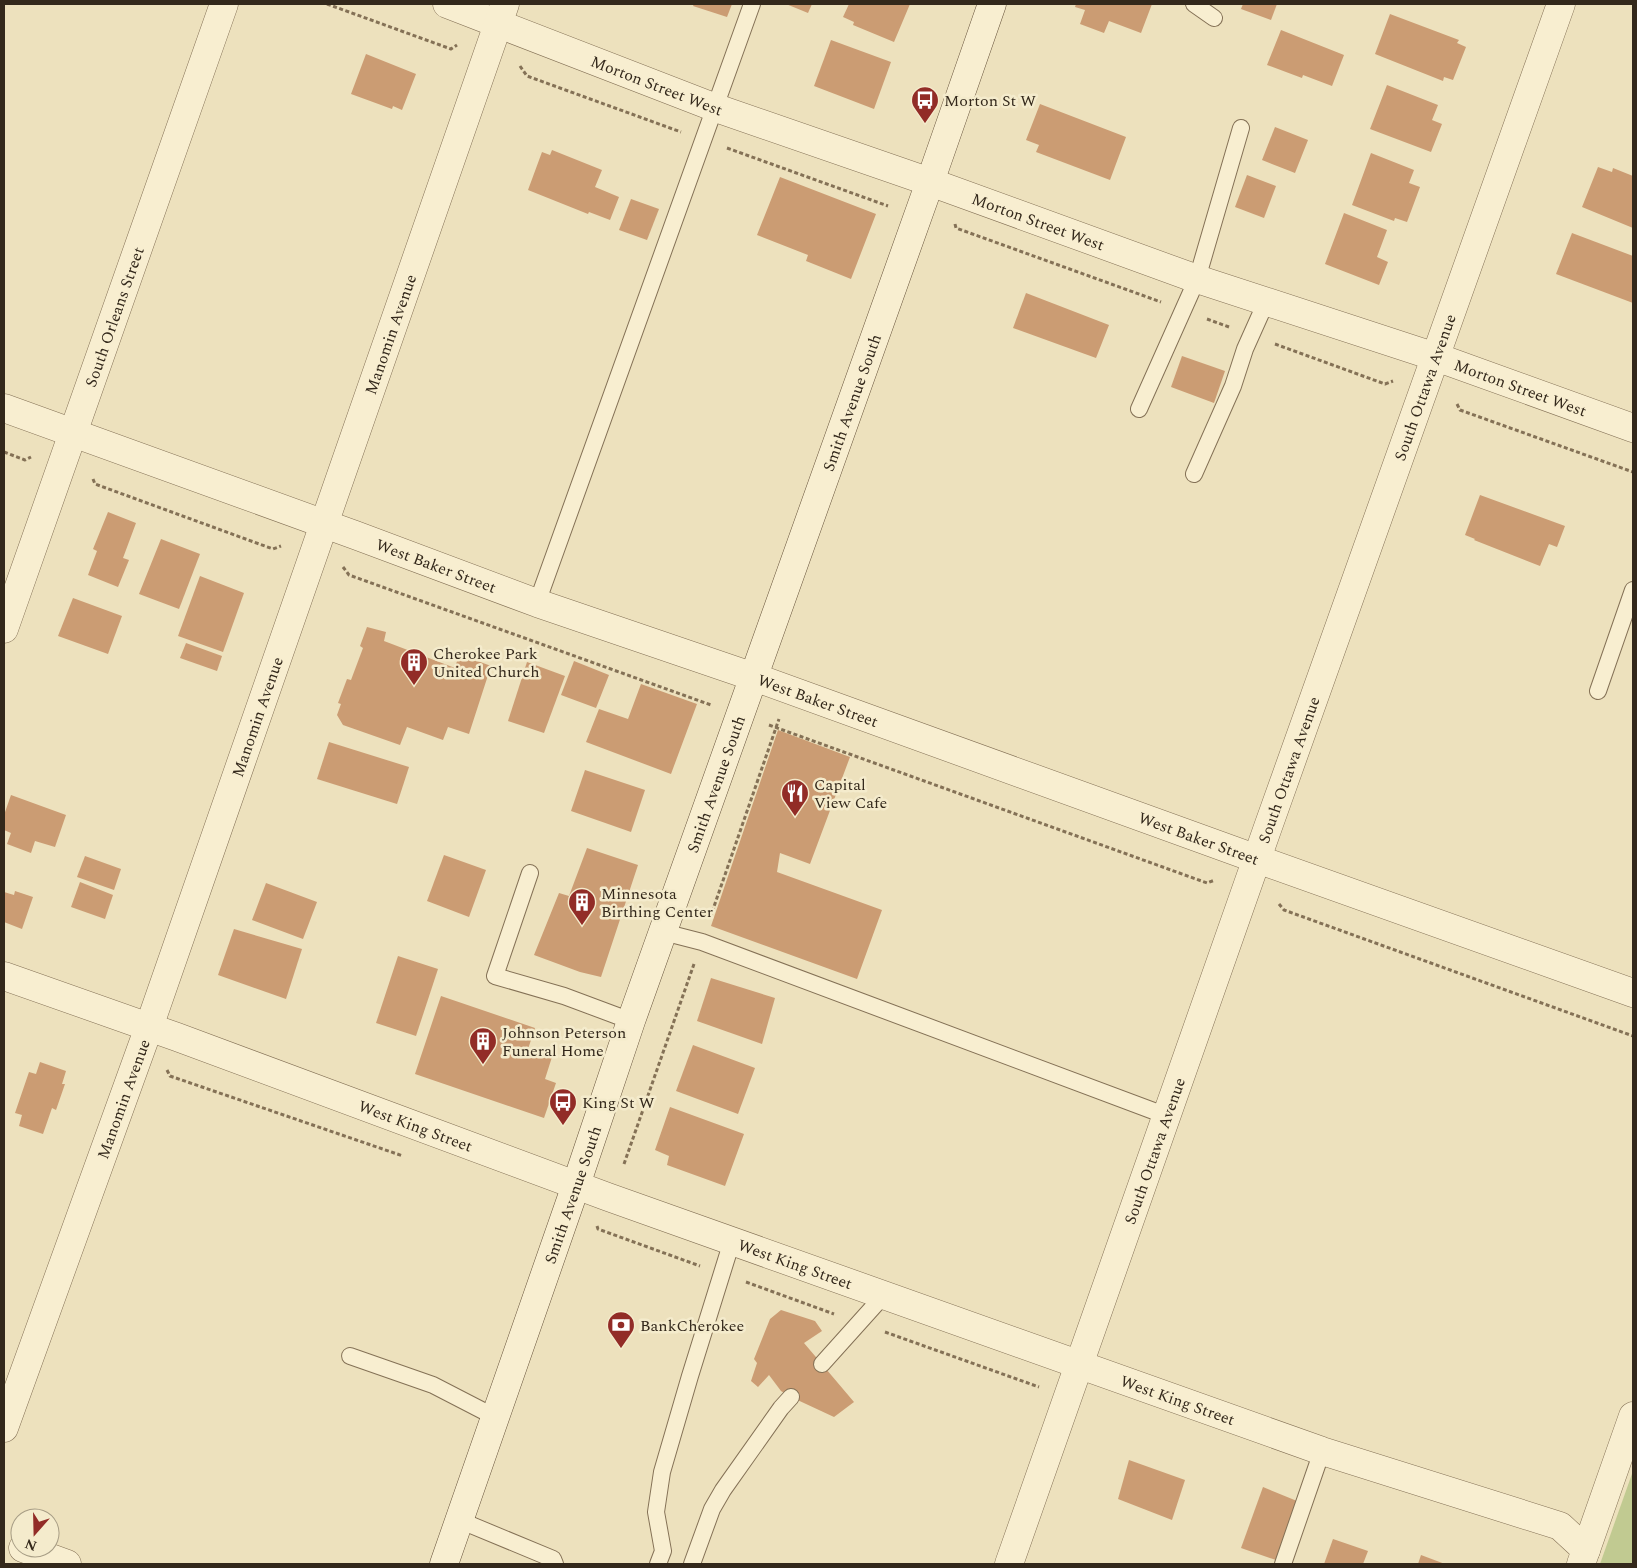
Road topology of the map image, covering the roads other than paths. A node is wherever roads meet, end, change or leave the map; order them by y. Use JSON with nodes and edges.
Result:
{"nodes":[{"id":1,"x":224,"y":4,"type":"edge"},
{"id":2,"x":447,"y":4,"type":"edge"},
{"id":3,"x":752,"y":4,"type":"edge"},
{"id":4,"x":992,"y":4,"type":"edge"},
{"id":5,"x":1194,"y":4,"type":"edge"},
{"id":6,"x":1561,"y":4,"type":"edge"},
{"id":7,"x":502,"y":13,"type":"edge"},
{"id":8,"x":1214,"y":18,"type":"dead end"},
{"id":9,"x":716,"y":108,"type":"junction"},
{"id":10,"x":1241,"y":128,"type":"dead end"},
{"id":11,"x":930,"y":182,"type":"junction"},
{"id":12,"x":1197,"y":279,"type":"junction"},
{"id":13,"x":1266,"y":302,"type":"junction"},
{"id":14,"x":1436,"y":356,"type":"junction"},
{"id":15,"x":4,"y":408,"type":"edge"},
{"id":16,"x":1139,"y":409,"type":"dead end"},
{"id":17,"x":1633,"y":428,"type":"edge"},
{"id":18,"x":74,"y":433,"type":"junction"},
{"id":19,"x":1194,"y":474,"type":"dead end"},
{"id":20,"x":324,"y":523,"type":"junction"},
{"id":21,"x":1633,"y":590,"type":"edge"},
{"id":22,"x":537,"y":603,"type":"junction"},
{"id":23,"x":4,"y":629,"type":"edge"},
{"id":24,"x":754,"y":677,"type":"junction"},
{"id":25,"x":1598,"y":691,"type":"dead end"},
{"id":26,"x":1257,"y":859,"type":"junction"},
{"id":27,"x":530,"y":873,"type":"dead end"},
{"id":28,"x":663,"y":932,"type":"junction"},
{"id":29,"x":4,"y":976,"type":"edge"},
{"id":30,"x":1633,"y":993,"type":"edge"},
{"id":31,"x":631,"y":1020,"type":"junction"},
{"id":32,"x":150,"y":1027,"type":"junction"},
{"id":33,"x":1166,"y":1116,"type":"junction"},
{"id":34,"x":576,"y":1185,"type":"junction"},
{"id":35,"x":732,"y":1241,"type":"junction"},
{"id":36,"x":884,"y":1295,"type":"junction"},
{"id":37,"x":350,"y":1356,"type":"dead end"},
{"id":38,"x":822,"y":1364,"type":"dead end"},
{"id":39,"x":1080,"y":1364,"type":"junction"},
{"id":40,"x":791,"y":1397,"type":"dead end"},
{"id":41,"x":1633,"y":1416,"type":"edge"},
{"id":42,"x":495,"y":1417,"type":"junction"},
{"id":43,"x":4,"y":1428,"type":"edge"},
{"id":44,"x":1322,"y":1451,"type":"junction"},
{"id":45,"x":459,"y":1520,"type":"junction"},
{"id":46,"x":1583,"y":1557,"type":"edge"},
{"id":47,"x":50,"y":1558,"type":"edge"},
{"id":48,"x":67,"y":1564,"type":"edge"},
{"id":49,"x":444,"y":1564,"type":"edge"},
{"id":50,"x":555,"y":1564,"type":"edge"},
{"id":51,"x":658,"y":1564,"type":"edge"},
{"id":52,"x":692,"y":1564,"type":"edge"},
{"id":53,"x":1009,"y":1564,"type":"edge"},
{"id":54,"x":1283,"y":1564,"type":"edge"}],
"edges":[{"from":1,"to":18,"type":"street","name":"South Orleans Street"},
{"from":2,"to":7,"type":"street","name":"Morton Street West"},
{"from":3,"to":9,"type":"lane"},
{"from":4,"to":11,"type":"street","name":"Smith Avenue South"},
{"from":5,"to":8,"type":"lane"},
{"from":6,"to":14,"type":"street","name":"South Ottawa Avenue"},
{"from":7,"to":9,"type":"street","name":"Morton Street West"},
{"from":7,"to":20,"type":"street","name":"Manomin Avenue"},
{"from":9,"to":11,"type":"street","name":"Morton Street West"},
{"from":9,"to":22,"type":"lane"},
{"from":10,"to":12,"type":"lane"},
{"from":11,"to":12,"type":"street","name":"Morton Street West"},
{"from":11,"to":24,"type":"street","name":"Smith Avenue South"},
{"from":12,"to":13,"type":"street","name":"Morton Street West"},
{"from":12,"to":16,"type":"lane"},
{"from":13,"to":14,"type":"street","name":"Morton Street West"},
{"from":13,"to":19,"type":"lane"},
{"from":14,"to":17,"type":"street","name":"Morton Street West"},
{"from":14,"to":26,"type":"street","name":"South Ottawa Avenue"},
{"from":15,"to":18,"type":"street","name":"West Baker Street"},
{"from":18,"to":20,"type":"street","name":"West Baker Street"},
{"from":18,"to":23,"type":"street","name":"South Orleans Street"},
{"from":20,"to":22,"type":"street","name":"West Baker Street"},
{"from":20,"to":32,"type":"street","name":"Manomin Avenue"},
{"from":21,"to":25,"type":"lane"},
{"from":22,"to":24,"type":"street","name":"West Baker Street"},
{"from":24,"to":26,"type":"street","name":"West Baker Street"},
{"from":24,"to":28,"type":"street","name":"Smith Avenue South"},
{"from":26,"to":30,"type":"street","name":"West Baker Street"},
{"from":26,"to":33,"type":"street","name":"South Ottawa Avenue"},
{"from":27,"to":31,"type":"lane"},
{"from":28,"to":31,"type":"street","name":"Smith Avenue South"},
{"from":28,"to":33,"type":"lane"},
{"from":29,"to":32,"type":"street","name":"West King Street"},
{"from":31,"to":34,"type":"street","name":"Smith Avenue South"},
{"from":32,"to":34,"type":"street","name":"West King Street"},
{"from":32,"to":43,"type":"street","name":"Manomin Avenue"},
{"from":33,"to":39,"type":"street","name":"South Ottawa Avenue"},
{"from":34,"to":35,"type":"street","name":"West King Street"},
{"from":34,"to":42,"type":"street","name":"Smith Avenue South"},
{"from":35,"to":36,"type":"street","name":"West King Street"},
{"from":35,"to":51,"type":"lane"},
{"from":36,"to":38,"type":"lane"},
{"from":36,"to":39,"type":"street","name":"West King Street"},
{"from":37,"to":42,"type":"lane"},
{"from":39,"to":44,"type":"street","name":"West King Street"},
{"from":39,"to":53,"type":"street","name":"South Ottawa Avenue"},
{"from":40,"to":52,"type":"lane"},
{"from":41,"to":46,"type":"street"},
{"from":42,"to":45,"type":"street","name":"Smith Avenue South"},
{"from":44,"to":46,"type":"street","name":"West King Street"},
{"from":44,"to":54,"type":"lane"},
{"from":45,"to":49,"type":"street","name":"Smith Avenue South"},
{"from":45,"to":50,"type":"lane"},
{"from":47,"to":48,"type":"street"}]}
